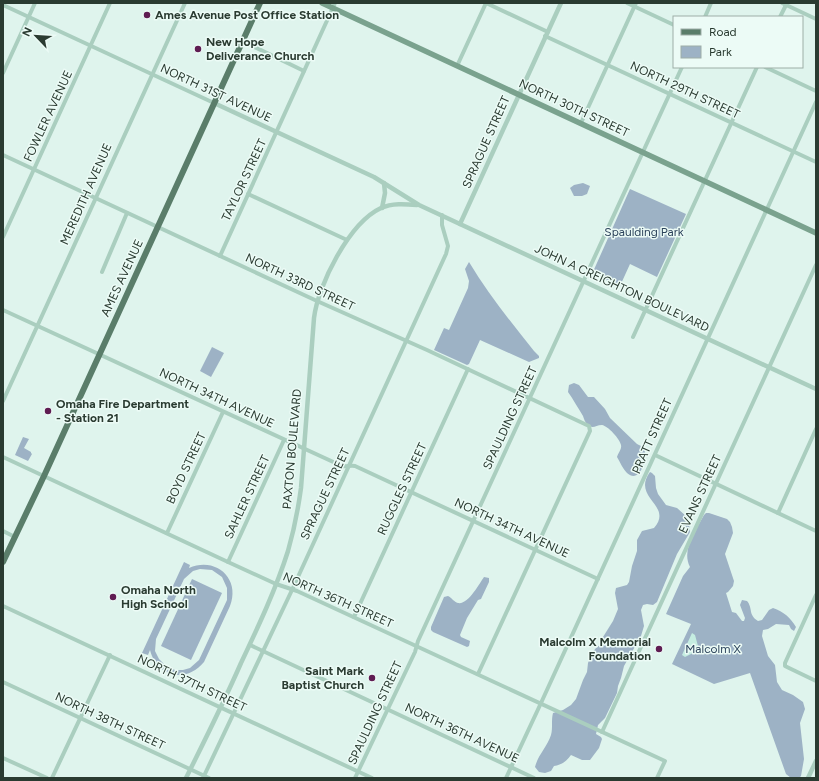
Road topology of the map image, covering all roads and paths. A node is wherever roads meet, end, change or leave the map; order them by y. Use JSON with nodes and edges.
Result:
{"nodes":[{"id":1,"x":35,"y":3,"type":"edge"},
{"id":2,"x":110,"y":3,"type":"edge"},
{"id":3,"x":185,"y":3,"type":"edge"},
{"id":4,"x":260,"y":3,"type":"edge"},
{"id":5,"x":322,"y":3,"type":"edge"},
{"id":6,"x":486,"y":3,"type":"edge"},
{"id":7,"x":560,"y":3,"type":"edge"},
{"id":8,"x":628,"y":3,"type":"edge"},
{"id":9,"x":711,"y":3,"type":"edge"},
{"id":10,"x":784,"y":4,"type":"edge"},
{"id":11,"x":3,"y":5,"type":"edge"},
{"id":12,"x":635,"y":5,"type":"edge"},
{"id":13,"x":334,"y":6,"type":"edge"},
{"id":14,"x":705,"y":16,"type":"edge"},
{"id":15,"x":780,"y":16,"type":"edge"},
{"id":16,"x":29,"y":17,"type":"junction"},
{"id":17,"x":816,"y":19,"type":"edge"},
{"id":18,"x":673,"y":24,"type":"edge"},
{"id":19,"x":546,"y":34,"type":"junction"},
{"id":20,"x":242,"y":41,"type":"junction"},
{"id":21,"x":90,"y":46,"type":"junction"},
{"id":22,"x":608,"y":65,"type":"junction"},
{"id":23,"x":457,"y":66,"type":"junction"},
{"id":24,"x":682,"y":68,"type":"edge"},
{"id":25,"x":757,"y":68,"type":"edge"},
{"id":26,"x":767,"y":68,"type":"edge"},
{"id":27,"x":304,"y":71,"type":"junction"},
{"id":28,"x":3,"y":73,"type":"edge"},
{"id":29,"x":152,"y":74,"type":"junction"},
{"id":30,"x":816,"y":91,"type":"edge"},
{"id":31,"x":519,"y":94,"type":"junction"},
{"id":32,"x":670,"y":94,"type":"junction"},
{"id":33,"x":816,"y":102,"type":"edge"},
{"id":34,"x":214,"y":103,"type":"junction"},
{"id":35,"x":732,"y":122,"type":"junction"},
{"id":36,"x":581,"y":123,"type":"junction"},
{"id":37,"x":277,"y":132,"type":"junction"},
{"id":38,"x":794,"y":151,"type":"junction"},
{"id":39,"x":643,"y":152,"type":"junction"},
{"id":40,"x":3,"y":155,"type":"edge"},
{"id":41,"x":816,"y":162,"type":"edge"},
{"id":42,"x":34,"y":170,"type":"junction"},
{"id":43,"x":705,"y":181,"type":"junction"},
{"id":44,"x":384,"y":183,"type":"junction"},
{"id":45,"x":248,"y":194,"type":"junction"},
{"id":46,"x":96,"y":198,"type":"junction"},
{"id":47,"x":419,"y":205,"type":"junction"},
{"id":48,"x":382,"y":208,"type":"junction"},
{"id":49,"x":767,"y":210,"type":"junction"},
{"id":50,"x":127,"y":212,"type":"junction"},
{"id":51,"x":442,"y":215,"type":"junction"},
{"id":52,"x":460,"y":224,"type":"junction"},
{"id":53,"x":157,"y":227,"type":"junction"},
{"id":54,"x":816,"y":233,"type":"edge"},
{"id":55,"x":3,"y":237,"type":"edge"},
{"id":56,"x":348,"y":240,"type":"junction"},
{"id":57,"x":220,"y":256,"type":"junction"},
{"id":58,"x":816,"y":265,"type":"edge"},
{"id":59,"x":102,"y":272,"type":"dead end"},
{"id":60,"x":584,"y":281,"type":"junction"},
{"id":61,"x":317,"y":301,"type":"junction"},
{"id":62,"x":3,"y":310,"type":"edge"},
{"id":63,"x":646,"y":310,"type":"junction"},
{"id":64,"x":38,"y":326,"type":"junction"},
{"id":65,"x":633,"y":338,"type":"dead end"},
{"id":66,"x":708,"y":339,"type":"junction"},
{"id":67,"x":406,"y":341,"type":"junction"},
{"id":68,"x":99,"y":354,"type":"junction"},
{"id":69,"x":769,"y":367,"type":"junction"},
{"id":70,"x":468,"y":369,"type":"junction"},
{"id":71,"x":816,"y":389,"type":"edge"},
{"id":72,"x":5,"y":393,"type":"edge"},
{"id":73,"x":530,"y":398,"type":"junction"},
{"id":74,"x":3,"y":401,"type":"edge"},
{"id":75,"x":223,"y":412,"type":"junction"},
{"id":76,"x":816,"y":429,"type":"edge"},
{"id":77,"x":284,"y":440,"type":"junction"},
{"id":78,"x":304,"y":448,"type":"junction"},
{"id":79,"x":655,"y":455,"type":"junction"},
{"id":80,"x":3,"y":456,"type":"edge"},
{"id":81,"x":348,"y":466,"type":"junction"},
{"id":82,"x":44,"y":476,"type":"junction"},
{"id":83,"x":716,"y":484,"type":"junction"},
{"id":84,"x":411,"y":492,"type":"junction"},
{"id":85,"x":778,"y":513,"type":"junction"},
{"id":86,"x":473,"y":521,"type":"junction"},
{"id":87,"x":3,"y":531,"type":"edge"},
{"id":88,"x":816,"y":531,"type":"edge"},
{"id":89,"x":167,"y":533,"type":"junction"},
{"id":90,"x":15,"y":537,"type":"junction"},
{"id":91,"x":535,"y":550,"type":"junction"},
{"id":92,"x":3,"y":562,"type":"edge"},
{"id":93,"x":228,"y":562,"type":"junction"},
{"id":94,"x":598,"y":579,"type":"junction"},
{"id":95,"x":276,"y":584,"type":"junction"},
{"id":96,"x":292,"y":590,"type":"junction"},
{"id":97,"x":816,"y":595,"type":"edge"},
{"id":98,"x":3,"y":606,"type":"edge"},
{"id":99,"x":354,"y":618,"type":"junction"},
{"id":100,"x":250,"y":645,"type":"junction"},
{"id":101,"x":416,"y":646,"type":"junction"},
{"id":102,"x":263,"y":652,"type":"junction"},
{"id":103,"x":110,"y":656,"type":"junction"},
{"id":104,"x":478,"y":674,"type":"junction"},
{"id":105,"x":816,"y":681,"type":"edge"},
{"id":106,"x":3,"y":682,"type":"edge"},
{"id":107,"x":541,"y":703,"type":"junction"},
{"id":108,"x":221,"y":707,"type":"junction"},
{"id":109,"x":387,"y":710,"type":"junction"},
{"id":110,"x":234,"y":714,"type":"junction"},
{"id":111,"x":80,"y":718,"type":"junction"},
{"id":112,"x":602,"y":732,"type":"junction"},
{"id":113,"x":3,"y":758,"type":"edge"},
{"id":114,"x":816,"y":761,"type":"edge"},
{"id":115,"x":511,"y":767,"type":"junction"},
{"id":116,"x":191,"y":769,"type":"junction"},
{"id":117,"x":358,"y":771,"type":"junction"},
{"id":118,"x":204,"y":777,"type":"edge"},
{"id":119,"x":47,"y":778,"type":"edge"},
{"id":120,"x":52,"y":778,"type":"edge"},
{"id":121,"x":186,"y":778,"type":"edge"},
{"id":122,"x":209,"y":778,"type":"edge"},
{"id":123,"x":355,"y":778,"type":"edge"},
{"id":124,"x":372,"y":778,"type":"edge"},
{"id":125,"x":506,"y":778,"type":"edge"},
{"id":126,"x":534,"y":778,"type":"edge"},
{"id":127,"x":657,"y":778,"type":"edge"},
{"id":128,"x":808,"y":778,"type":"edge"}],
"edges":[{"from":1,"to":16,"type":"street"},
{"from":2,"to":21,"type":"street","name":"FOWLER AVENUE"},
{"from":3,"to":29,"type":"street","name":"MEREDITH AVENUE"},
{"from":4,"to":20,"type":"main road","name":"AMES AVENUE"},
{"from":5,"to":13,"type":"main road","name":"NORTH 30TH STREET"},
{"from":6,"to":19,"type":"street","name":"NORTH 29TH STREET"},
{"from":6,"to":23,"type":"street"},
{"from":7,"to":19,"type":"street","name":"SPRAGUE STREET"},
{"from":8,"to":12,"type":"street"},
{"from":9,"to":14,"type":"street"},
{"from":10,"to":15,"type":"street"},
{"from":10,"to":17,"type":"street"},
{"from":11,"to":16,"type":"street","name":"NORTH 31ST AVENUE"},
{"from":12,"to":18,"type":"street"},
{"from":12,"to":22,"type":"street"},
{"from":13,"to":23,"type":"main road","name":"NORTH 30TH STREET"},
{"from":13,"to":27,"type":"street","name":"TAYLOR STREET"},
{"from":16,"to":21,"type":"street","name":"NORTH 31ST AVENUE"},
{"from":16,"to":28,"type":"street"},
{"from":19,"to":22,"type":"street","name":"NORTH 29TH STREET"},
{"from":19,"to":31,"type":"street","name":"SPRAGUE STREET"},
{"from":20,"to":27,"type":"street"},
{"from":20,"to":34,"type":"main road","name":"AMES AVENUE"},
{"from":21,"to":29,"type":"street","name":"NORTH 31ST AVENUE"},
{"from":21,"to":42,"type":"street","name":"FOWLER AVENUE"},
{"from":22,"to":32,"type":"street","name":"NORTH 29TH STREET"},
{"from":22,"to":36,"type":"street"},
{"from":23,"to":31,"type":"main road","name":"NORTH 30TH STREET"},
{"from":24,"to":32,"type":"street","name":"SPAULDING STREET"},
{"from":25,"to":35,"type":"street"},
{"from":26,"to":30,"type":"street"},
{"from":27,"to":37,"type":"street","name":"TAYLOR STREET"},
{"from":29,"to":34,"type":"street","name":"NORTH 31ST AVENUE"},
{"from":29,"to":46,"type":"street","name":"MEREDITH AVENUE"},
{"from":31,"to":36,"type":"main road","name":"NORTH 30TH STREET"},
{"from":31,"to":52,"type":"street","name":"SPRAGUE STREET"},
{"from":32,"to":35,"type":"street","name":"NORTH 29TH STREET"},
{"from":32,"to":39,"type":"street","name":"SPAULDING STREET"},
{"from":33,"to":38,"type":"street","name":"PRATT STREET"},
{"from":34,"to":37,"type":"street","name":"NORTH 31ST AVENUE"},
{"from":34,"to":53,"type":"main road","name":"AMES AVENUE"},
{"from":35,"to":38,"type":"street","name":"NORTH 29TH STREET"},
{"from":35,"to":43,"type":"street"},
{"from":36,"to":39,"type":"main road","name":"NORTH 30TH STREET"},
{"from":37,"to":44,"type":"street","name":"NORTH 31ST AVENUE"},
{"from":37,"to":45,"type":"street","name":"TAYLOR STREET"},
{"from":38,"to":41,"type":"street","name":"NORTH 29TH STREET"},
{"from":38,"to":49,"type":"street","name":"PRATT STREET"},
{"from":39,"to":43,"type":"main road","name":"NORTH 30TH STREET"},
{"from":39,"to":60,"type":"street","name":"SPAULDING STREET"},
{"from":40,"to":42,"type":"street","name":"NORTH 33RD STREET"},
{"from":42,"to":46,"type":"street","name":"NORTH 33RD STREET"},
{"from":42,"to":55,"type":"street","name":"FOWLER AVENUE"},
{"from":43,"to":49,"type":"main road","name":"NORTH 30TH STREET"},
{"from":43,"to":63,"type":"street"},
{"from":44,"to":47,"type":"street","name":"NORTH 31ST AVENUE"},
{"from":44,"to":48,"type":"street"},
{"from":45,"to":56,"type":"street"},
{"from":45,"to":57,"type":"street","name":"TAYLOR STREET"},
{"from":46,"to":50,"type":"street","name":"NORTH 33RD STREET"},
{"from":46,"to":64,"type":"street","name":"MEREDITH AVENUE"},
{"from":47,"to":48,"type":"street","name":"PAXTON BOULEVARD"},
{"from":47,"to":51,"type":"street","name":"JOHN A CREIGHTON BOULEVARD"},
{"from":48,"to":56,"type":"street","name":"PAXTON BOULEVARD"},
{"from":49,"to":54,"type":"main road","name":"NORTH 30TH STREET"},
{"from":49,"to":66,"type":"street","name":"PRATT STREET"},
{"from":50,"to":53,"type":"street","name":"NORTH 33RD STREET"},
{"from":50,"to":59,"type":"street"},
{"from":51,"to":52,"type":"street","name":"JOHN A CREIGHTON BOULEVARD"},
{"from":51,"to":67,"type":"street","name":"SPRAGUE STREET"},
{"from":52,"to":60,"type":"street","name":"JOHN A CREIGHTON BOULEVARD"},
{"from":53,"to":57,"type":"street","name":"NORTH 33RD STREET"},
{"from":53,"to":68,"type":"main road","name":"AMES AVENUE"},
{"from":56,"to":61,"type":"street","name":"PAXTON BOULEVARD"},
{"from":57,"to":61,"type":"street","name":"NORTH 33RD STREET"},
{"from":58,"to":69,"type":"street","name":"EVANS STREET"},
{"from":60,"to":63,"type":"street","name":"JOHN A CREIGHTON BOULEVARD"},
{"from":60,"to":73,"type":"street","name":"SPAULDING STREET"},
{"from":61,"to":67,"type":"street","name":"NORTH 33RD STREET"},
{"from":61,"to":78,"type":"street","name":"PAXTON BOULEVARD"},
{"from":62,"to":64,"type":"street","name":"NORTH 34TH AVENUE"},
{"from":63,"to":65,"type":"street"},
{"from":63,"to":66,"type":"street","name":"JOHN A CREIGHTON BOULEVARD"},
{"from":64,"to":68,"type":"street","name":"NORTH 34TH AVENUE"},
{"from":64,"to":72,"type":"street","name":"MEREDITH AVENUE"},
{"from":66,"to":69,"type":"street","name":"JOHN A CREIGHTON BOULEVARD"},
{"from":66,"to":79,"type":"street","name":"PRATT STREET"},
{"from":67,"to":70,"type":"street","name":"NORTH 33RD STREET"},
{"from":67,"to":81,"type":"street","name":"SPRAGUE STREET"},
{"from":68,"to":75,"type":"street","name":"NORTH 34TH AVENUE"},
{"from":68,"to":82,"type":"main road","name":"AMES AVENUE"},
{"from":69,"to":71,"type":"street","name":"JOHN A CREIGHTON BOULEVARD"},
{"from":69,"to":83,"type":"street","name":"EVANS STREET"},
{"from":70,"to":73,"type":"street","name":"NORTH 33RD STREET"},
{"from":70,"to":84,"type":"street","name":"RUGGLES STREET"},
{"from":72,"to":74,"type":"street","name":"MEREDITH AVENUE"},
{"from":73,"to":86,"type":"street","name":"SPAULDING STREET"},
{"from":73,"to":91,"type":"street","name":"NORTH 33RD STREET"},
{"from":75,"to":77,"type":"street","name":"NORTH 34TH AVENUE"},
{"from":75,"to":89,"type":"street","name":"BOYD STREET"},
{"from":76,"to":85,"type":"street"},
{"from":77,"to":78,"type":"street","name":"NORTH 34TH AVENUE"},
{"from":77,"to":93,"type":"street","name":"SAHLER STREET"},
{"from":78,"to":81,"type":"street","name":"NORTH 34TH AVENUE"},
{"from":78,"to":95,"type":"street","name":"PAXTON BOULEVARD"},
{"from":79,"to":83,"type":"street"},
{"from":79,"to":94,"type":"street","name":"PRATT STREET"},
{"from":80,"to":82,"type":"street","name":"NORTH 36TH STREET"},
{"from":81,"to":84,"type":"street","name":"NORTH 34TH AVENUE"},
{"from":81,"to":96,"type":"street","name":"SPRAGUE STREET"},
{"from":82,"to":89,"type":"street","name":"NORTH 36TH STREET"},
{"from":82,"to":90,"type":"main road","name":"AMES AVENUE"},
{"from":83,"to":85,"type":"street"},
{"from":83,"to":112,"type":"street","name":"EVANS STREET"},
{"from":84,"to":86,"type":"street","name":"NORTH 34TH AVENUE"},
{"from":84,"to":99,"type":"street","name":"RUGGLES STREET"},
{"from":85,"to":88,"type":"street"},
{"from":86,"to":91,"type":"street","name":"NORTH 34TH AVENUE"},
{"from":86,"to":101,"type":"street","name":"SPAULDING STREET"},
{"from":87,"to":90,"type":"street"},
{"from":89,"to":93,"type":"street","name":"NORTH 36TH STREET"},
{"from":90,"to":92,"type":"main road","name":"AMES AVENUE"},
{"from":91,"to":94,"type":"street","name":"NORTH 34TH AVENUE"},
{"from":91,"to":104,"type":"street"},
{"from":93,"to":95,"type":"street","name":"NORTH 36TH STREET"},
{"from":94,"to":107,"type":"street","name":"PRATT STREET"},
{"from":95,"to":96,"type":"street","name":"NORTH 36TH STREET"},
{"from":95,"to":100,"type":"street","name":"PAXTON BOULEVARD"},
{"from":96,"to":99,"type":"street","name":"NORTH 36TH STREET"},
{"from":96,"to":102,"type":"street","name":"SPRAGUE STREET"},
{"from":97,"to":105,"type":"street"},
{"from":98,"to":103,"type":"street","name":"NORTH 37TH STREET"},
{"from":99,"to":101,"type":"street","name":"NORTH 36TH STREET"},
{"from":100,"to":102,"type":"street","name":"NORTH 36TH AVENUE"},
{"from":100,"to":108,"type":"street","name":"PAXTON BOULEVARD"},
{"from":101,"to":104,"type":"street","name":"NORTH 36TH STREET"},
{"from":101,"to":109,"type":"street","name":"SPAULDING STREET"},
{"from":102,"to":109,"type":"street","name":"NORTH 36TH AVENUE"},
{"from":102,"to":110,"type":"street","name":"SPRAGUE STREET"},
{"from":103,"to":108,"type":"street","name":"NORTH 37TH STREET"},
{"from":103,"to":111,"type":"street"},
{"from":104,"to":107,"type":"street","name":"NORTH 36TH STREET"},
{"from":106,"to":111,"type":"street","name":"NORTH 38TH STREET"},
{"from":107,"to":112,"type":"street","name":"NORTH 36TH STREET"},
{"from":107,"to":115,"type":"street","name":"PRATT STREET"},
{"from":108,"to":110,"type":"street","name":"NORTH 37TH STREET"},
{"from":108,"to":116,"type":"street","name":"PAXTON BOULEVARD"},
{"from":109,"to":115,"type":"street","name":"NORTH 36TH AVENUE"},
{"from":109,"to":117,"type":"street","name":"SPAULDING STREET"},
{"from":110,"to":117,"type":"street","name":"NORTH 37TH STREET"},
{"from":110,"to":118,"type":"street","name":"SPRAGUE STREET"},
{"from":111,"to":116,"type":"street","name":"NORTH 38TH STREET"},
{"from":111,"to":120,"type":"street"},
{"from":112,"to":127,"type":"street","name":"NORTH 36TH STREET"},
{"from":113,"to":119,"type":"street"},
{"from":114,"to":128,"type":"street"},
{"from":115,"to":125,"type":"street","name":"PRATT STREET"},
{"from":115,"to":126,"type":"street","name":"NORTH 36TH AVENUE"},
{"from":116,"to":118,"type":"street","name":"NORTH 38TH STREET"},
{"from":116,"to":121,"type":"street","name":"PAXTON BOULEVARD"},
{"from":117,"to":123,"type":"street","name":"SPAULDING STREET"},
{"from":117,"to":124,"type":"street","name":"NORTH 37TH STREET"},
{"from":118,"to":122,"type":"street","name":"NORTH 38TH STREET"}]}
